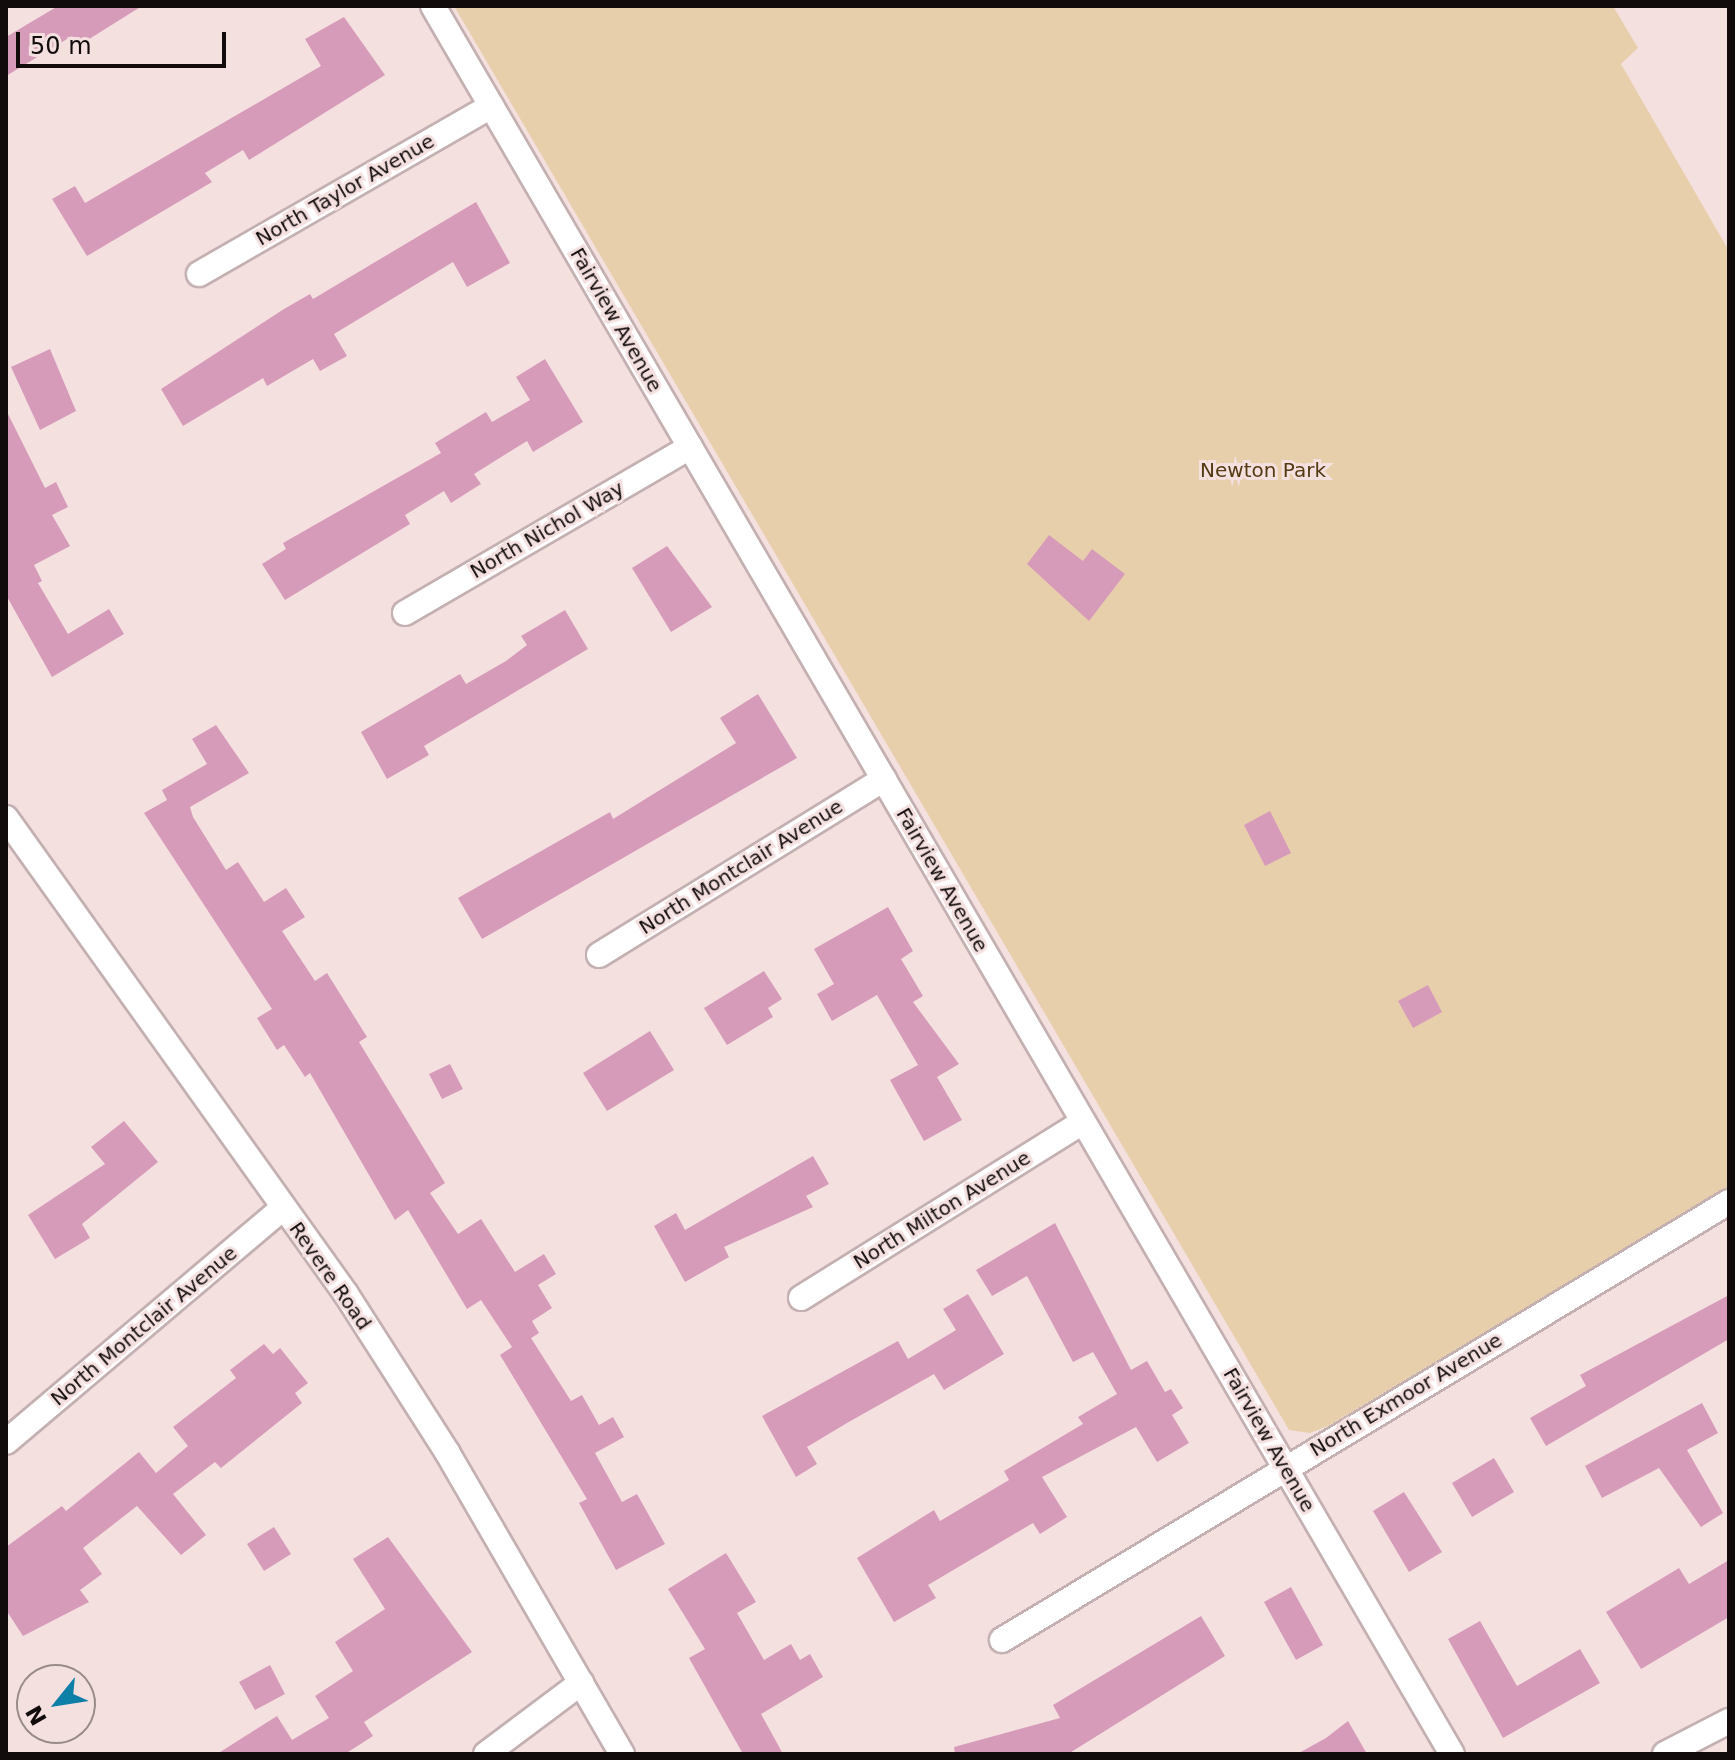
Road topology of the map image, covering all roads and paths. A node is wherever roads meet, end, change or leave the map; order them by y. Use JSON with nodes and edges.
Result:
{"nodes":[{"id":1,"x":433,"y":6,"type":"edge"},
{"id":2,"x":491,"y":106,"type":"junction"},
{"id":3,"x":199,"y":274,"type":"dead end"},
{"id":4,"x":690,"y":447,"type":"junction"},
{"id":5,"x":405,"y":613,"type":"dead end"},
{"id":6,"x":884,"y":779,"type":"junction"},
{"id":7,"x":6,"y":818,"type":"edge"},
{"id":8,"x":599,"y":955,"type":"dead end"},
{"id":9,"x":1083,"y":1122,"type":"junction"},
{"id":10,"x":1729,"y":1202,"type":"edge"},
{"id":11,"x":282,"y":1209,"type":"junction"},
{"id":12,"x":801,"y":1298,"type":"dead end"},
{"id":13,"x":6,"y":1442,"type":"edge"},
{"id":14,"x":1285,"y":1467,"type":"junction"},
{"id":15,"x":1002,"y":1640,"type":"dead end"},
{"id":16,"x":581,"y":1683,"type":"junction"},
{"id":17,"x":1729,"y":1721,"type":"edge"},
{"id":18,"x":486,"y":1754,"type":"edge"},
{"id":19,"x":622,"y":1754,"type":"edge"},
{"id":20,"x":1452,"y":1754,"type":"edge"},
{"id":21,"x":1665,"y":1754,"type":"edge"}],
"edges":[{"from":1,"to":2,"type":"street","name":"Fairview Avenue"},
{"from":2,"to":3,"type":"street","name":"North Taylor Avenue"},
{"from":2,"to":4,"type":"street","name":"Fairview Avenue"},
{"from":4,"to":5,"type":"street","name":"North Nichol Way"},
{"from":4,"to":6,"type":"street","name":"Fairview Avenue"},
{"from":6,"to":8,"type":"street","name":"North Montclair Avenue"},
{"from":6,"to":9,"type":"street","name":"Fairview Avenue"},
{"from":7,"to":11,"type":"street","name":"Revere Road"},
{"from":9,"to":12,"type":"street","name":"North Milton Avenue"},
{"from":9,"to":14,"type":"street","name":"Fairview Avenue"},
{"from":10,"to":14,"type":"street","name":"North Exmoor Avenue"},
{"from":11,"to":13,"type":"street","name":"North Montclair Avenue"},
{"from":11,"to":16,"type":"street","name":"Revere Road"},
{"from":14,"to":15,"type":"street","name":"North Exmoor Avenue"},
{"from":14,"to":20,"type":"street","name":"Fairview Avenue"},
{"from":16,"to":18,"type":"street"},
{"from":16,"to":19,"type":"street","name":"Revere Road"},
{"from":17,"to":21,"type":"street"}]}
